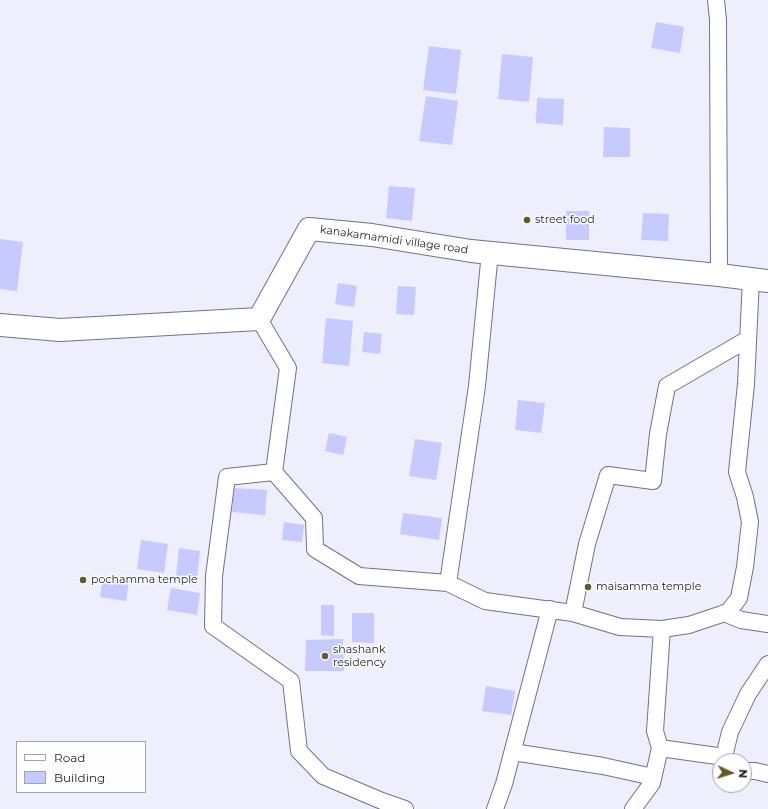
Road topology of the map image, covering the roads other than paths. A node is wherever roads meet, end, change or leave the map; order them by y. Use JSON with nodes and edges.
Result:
{"nodes":[{"id":1,"x":716,"y":0,"type":"edge"},
{"id":2,"x":490,"y":252,"type":"junction"},
{"id":3,"x":719,"y":275,"type":"junction"},
{"id":4,"x":760,"y":280,"type":"edge"},
{"id":5,"x":259,"y":319,"type":"junction"},
{"id":6,"x":0,"y":325,"type":"edge"},
{"id":7,"x":748,"y":340,"type":"junction"},
{"id":8,"x":274,"y":472,"type":"junction"},
{"id":9,"x":448,"y":583,"type":"junction"},
{"id":10,"x":550,"y":609,"type":"junction"},
{"id":11,"x":573,"y":613,"type":"junction"},
{"id":12,"x":724,"y":613,"type":"junction"},
{"id":13,"x":768,"y":624,"type":"edge"},
{"id":14,"x":662,"y":629,"type":"junction"},
{"id":15,"x":768,"y":664,"type":"edge"},
{"id":16,"x":660,"y":748,"type":"junction"},
{"id":17,"x":513,"y":752,"type":"junction"},
{"id":18,"x":725,"y":753,"type":"edge"},
{"id":19,"x":712,"y":757,"type":"edge"},
{"id":20,"x":752,"y":771,"type":"edge"},
{"id":21,"x":768,"y":774,"type":"edge"},
{"id":22,"x":653,"y":777,"type":"junction"},
{"id":23,"x":405,"y":809,"type":"edge"},
{"id":24,"x":495,"y":809,"type":"edge"},
{"id":25,"x":633,"y":809,"type":"edge"}],
"edges":[{"from":1,"to":3,"type":"street"},
{"from":2,"to":3,"type":"street","name":"kanakamamidi village road"},
{"from":2,"to":5,"type":"street","name":"kanakamamidi village road"},
{"from":2,"to":9,"type":"street"},
{"from":3,"to":4,"type":"street","name":"kanakamamidi village road"},
{"from":4,"to":7,"type":"street"},
{"from":5,"to":6,"type":"street"},
{"from":5,"to":8,"type":"street"},
{"from":7,"to":11,"type":"street"},
{"from":7,"to":12,"type":"street"},
{"from":8,"to":9,"type":"street"},
{"from":8,"to":23,"type":"street"},
{"from":9,"to":10,"type":"street"},
{"from":10,"to":11,"type":"street"},
{"from":10,"to":17,"type":"street"},
{"from":11,"to":14,"type":"street"},
{"from":12,"to":13,"type":"street"},
{"from":12,"to":14,"type":"street"},
{"from":14,"to":16,"type":"street"},
{"from":15,"to":18,"type":"street"},
{"from":16,"to":19,"type":"street"},
{"from":16,"to":22,"type":"street"},
{"from":17,"to":22,"type":"street"},
{"from":17,"to":24,"type":"street"},
{"from":20,"to":21,"type":"street"},
{"from":22,"to":25,"type":"street"}]}
